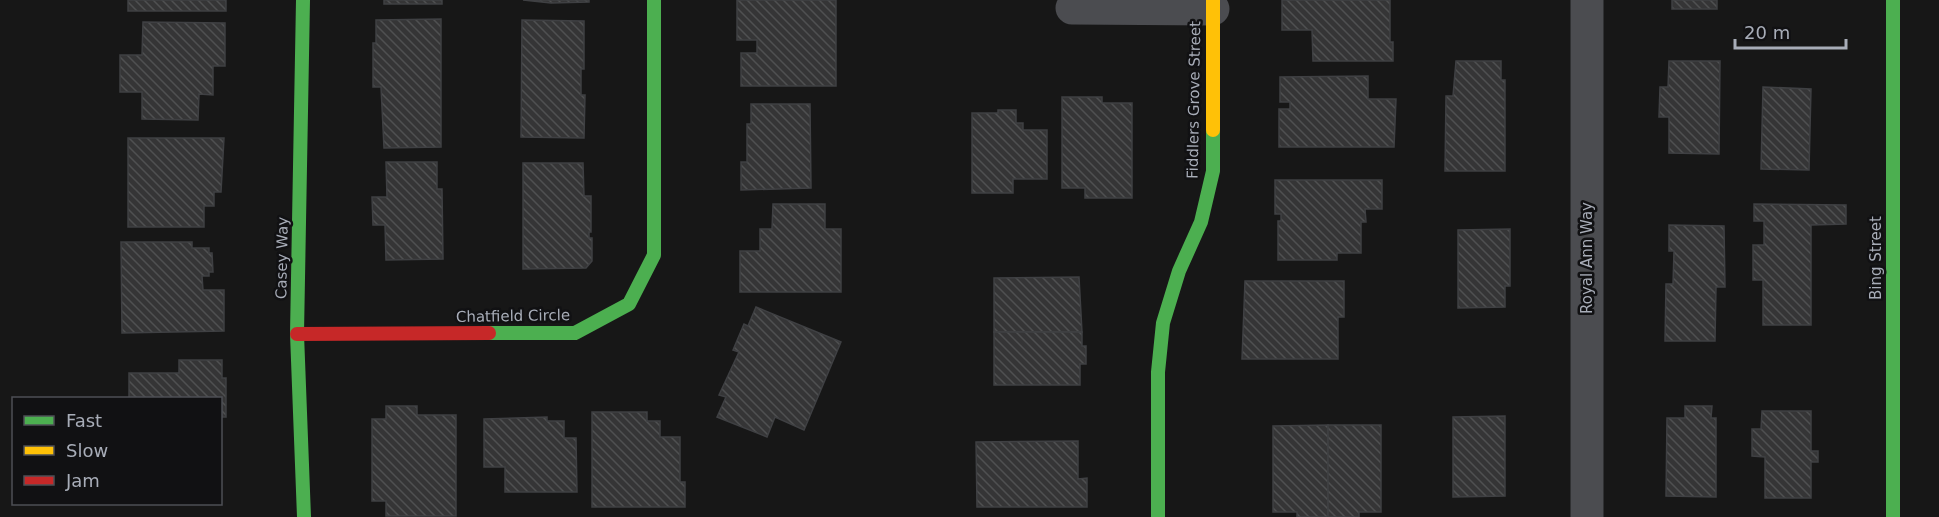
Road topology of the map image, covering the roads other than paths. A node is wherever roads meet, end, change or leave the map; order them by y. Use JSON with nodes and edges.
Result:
{"nodes":[{"id":1,"x":303,"y":0,"type":"edge"},
{"id":2,"x":654,"y":0,"type":"edge"},
{"id":3,"x":1587,"y":0,"type":"edge"},
{"id":4,"x":1893,"y":0,"type":"edge"},
{"id":5,"x":1213,"y":4,"type":"edge"},
{"id":6,"x":1072,"y":8,"type":"dead end"},
{"id":7,"x":297,"y":334,"type":"junction"},
{"id":8,"x":304,"y":517,"type":"edge"},
{"id":9,"x":1158,"y":517,"type":"edge"},
{"id":10,"x":1587,"y":517,"type":"edge"},
{"id":11,"x":1893,"y":517,"type":"edge"}],
"edges":[{"from":1,"to":7,"type":"street","name":"Casey Way"},
{"from":2,"to":7,"type":"street","name":"Chatfield Circle"},
{"from":3,"to":10,"type":"street","name":"Royal Ann Way"},
{"from":4,"to":11,"type":"street","name":"Bing Street"},
{"from":5,"to":6,"type":"street"},
{"from":5,"to":9,"type":"street","name":"Fiddlers Grove Street"},
{"from":7,"to":8,"type":"street","name":"Casey Way"}]}
